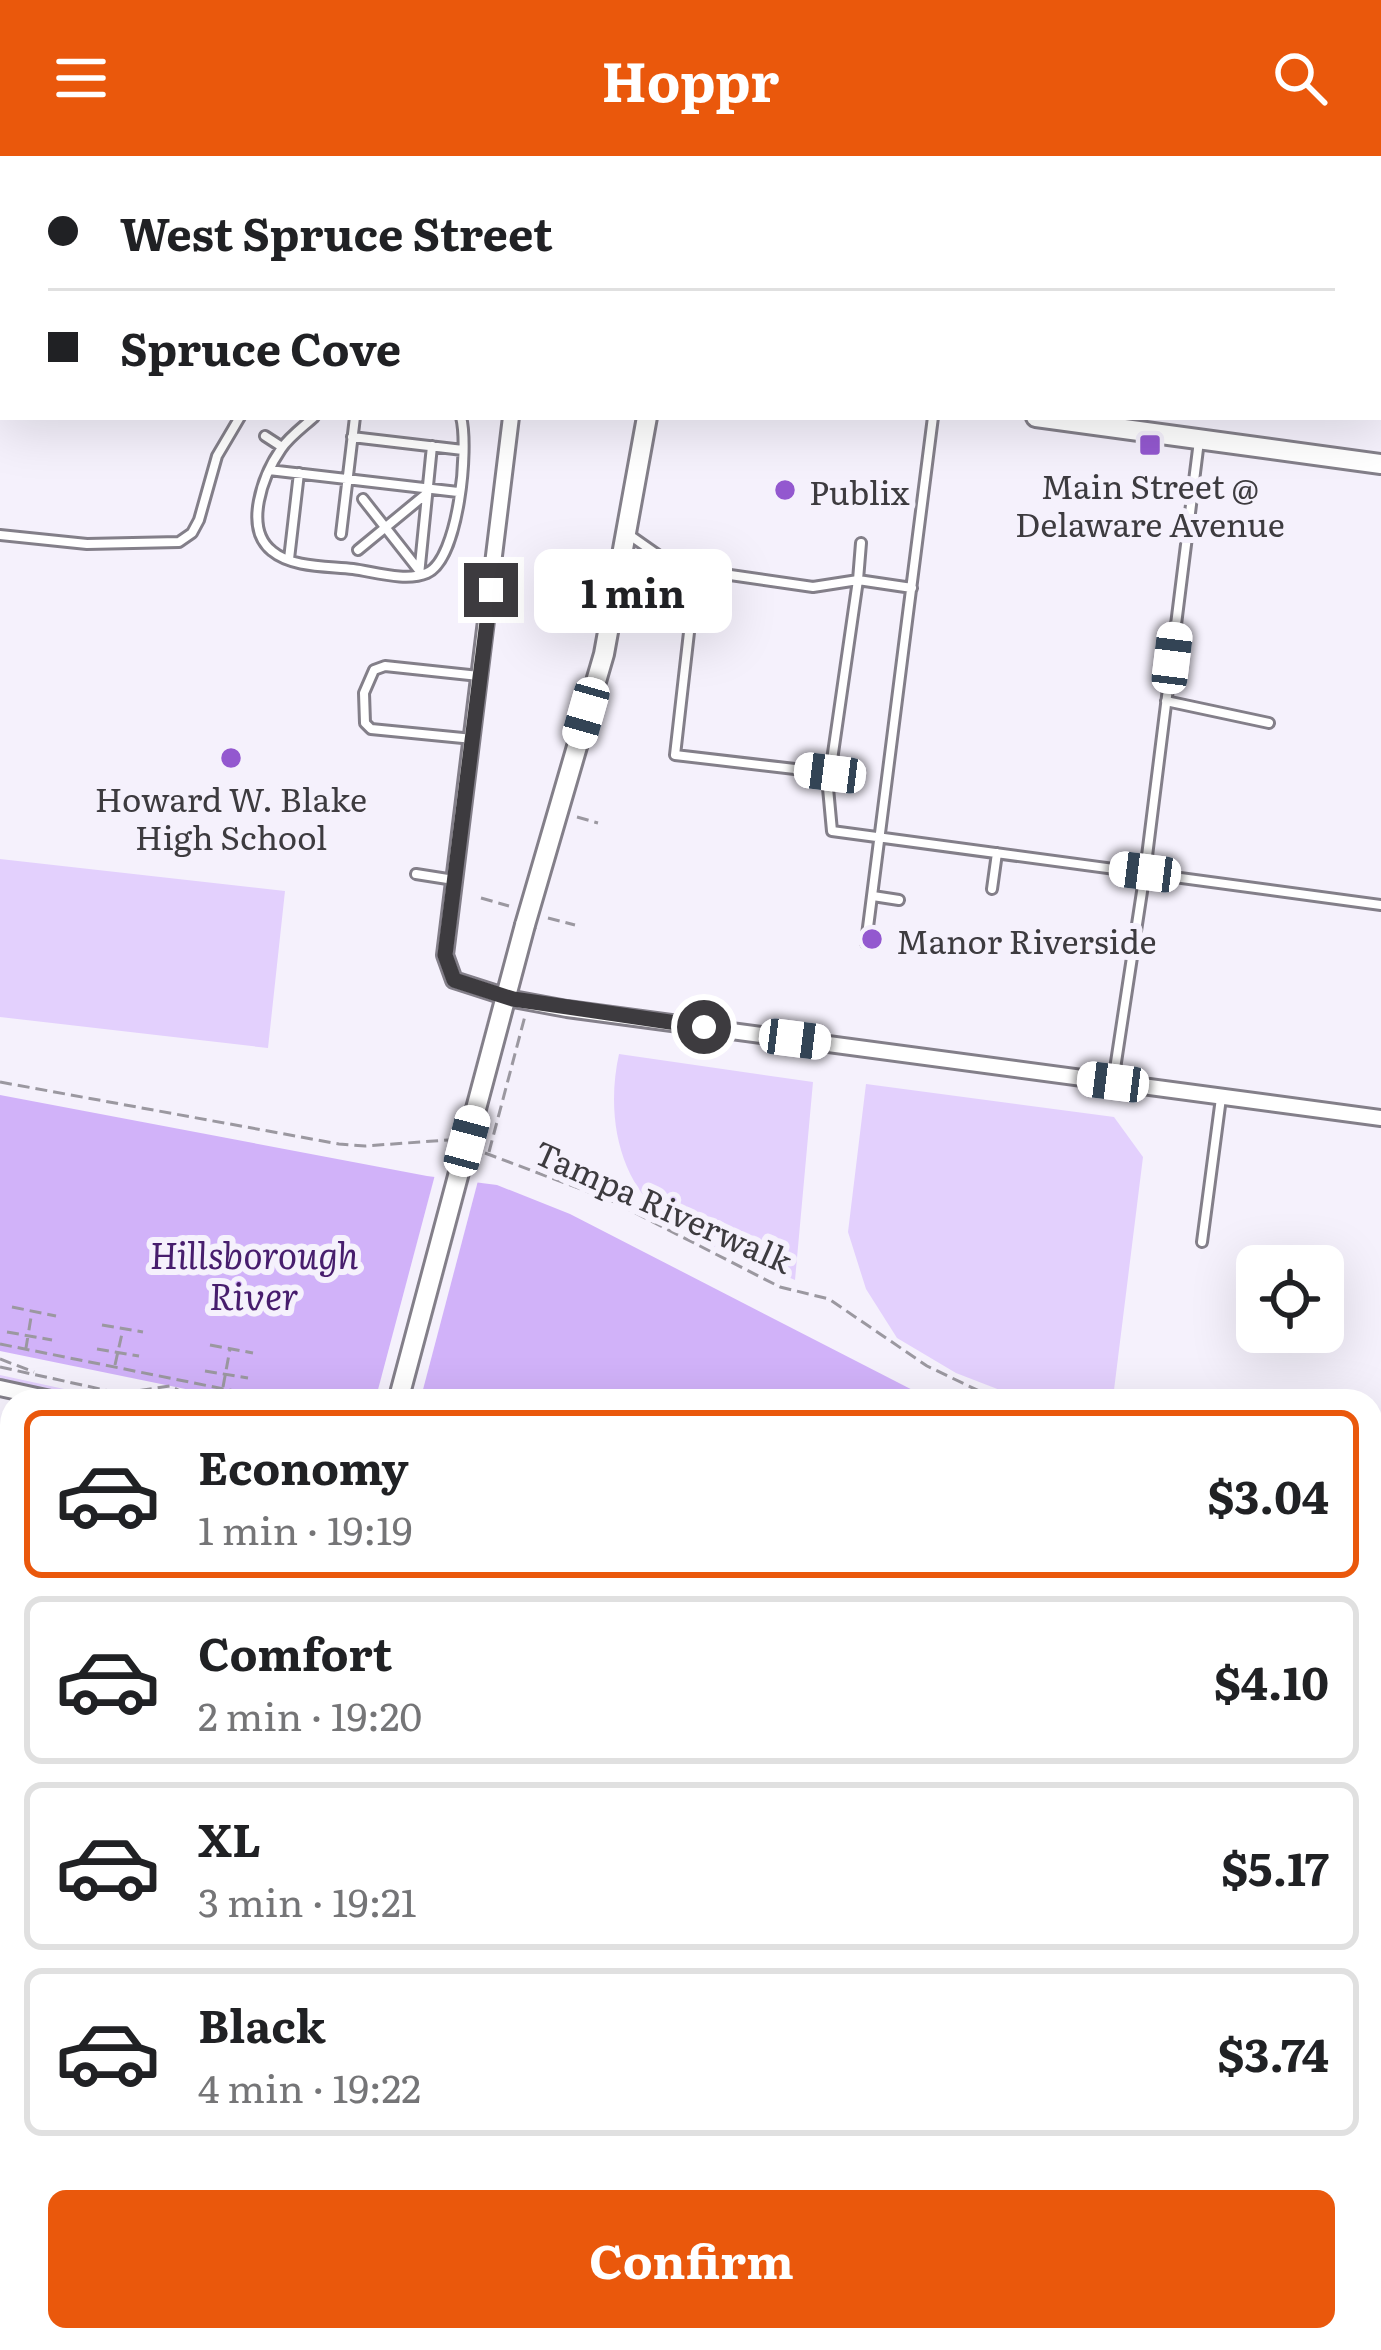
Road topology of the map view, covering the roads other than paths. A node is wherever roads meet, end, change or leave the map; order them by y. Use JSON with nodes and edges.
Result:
{"nodes":[{"id":1,"x":238,"y":420,"type":"edge"},
{"id":2,"x":311,"y":420,"type":"edge"},
{"id":3,"x":355,"y":420,"type":"edge"},
{"id":4,"x":460,"y":420,"type":"edge"},
{"id":5,"x":512,"y":420,"type":"edge"},
{"id":6,"x":646,"y":420,"type":"edge"},
{"id":7,"x":933,"y":420,"type":"edge"},
{"id":8,"x":1058,"y":420,"type":"edge"},
{"id":9,"x":265,"y":436,"type":"dead end"},
{"id":10,"x":352,"y":437,"type":"junction"},
{"id":11,"x":1199,"y":439,"type":"junction"},
{"id":12,"x":432,"y":446,"type":"junction"},
{"id":13,"x":282,"y":447,"type":"junction"},
{"id":14,"x":463,"y":450,"type":"junction"},
{"id":15,"x":1381,"y":464,"type":"edge"},
{"id":16,"x":269,"y":470,"type":"junction"},
{"id":17,"x":299,"y":473,"type":"junction"},
{"id":18,"x":347,"y":479,"type":"junction"},
{"id":19,"x":427,"y":491,"type":"junction"},
{"id":20,"x":458,"y":492,"type":"junction"},
{"id":21,"x":363,"y":499,"type":"dead end"},
{"id":22,"x":386,"y":528,"type":"junction"},
{"id":23,"x":627,"y":533,"type":"junction"},
{"id":24,"x":340,"y":534,"type":"dead end"},
{"id":25,"x":0,"y":535,"type":"edge"},
{"id":26,"x":861,"y":543,"type":"dead end"},
{"id":27,"x":358,"y":550,"type":"dead end"},
{"id":28,"x":289,"y":559,"type":"junction"},
{"id":29,"x":675,"y":567,"type":"junction"},
{"id":30,"x":696,"y":571,"type":"junction"},
{"id":31,"x":419,"y":573,"type":"junction"},
{"id":32,"x":858,"y":580,"type":"junction"},
{"id":33,"x":912,"y":587,"type":"junction"},
{"id":34,"x":615,"y":601,"type":"junction"},
{"id":35,"x":481,"y":676,"type":"junction"},
{"id":36,"x":1166,"y":701,"type":"junction"},
{"id":37,"x":1269,"y":723,"type":"dead end"},
{"id":38,"x":474,"y":739,"type":"junction"},
{"id":39,"x":830,"y":773,"type":"junction"},
{"id":40,"x":882,"y":838,"type":"junction"},
{"id":41,"x":997,"y":853,"type":"junction"},
{"id":42,"x":1145,"y":872,"type":"junction"},
{"id":43,"x":416,"y":874,"type":"dead end"},
{"id":44,"x":455,"y":880,"type":"junction"},
{"id":45,"x":992,"y":889,"type":"dead end"},
{"id":46,"x":873,"y":896,"type":"junction"},
{"id":47,"x":899,"y":900,"type":"dead end"},
{"id":48,"x":1381,"y":905,"type":"edge"},
{"id":49,"x":866,"y":943,"type":"dead end"},
{"id":50,"x":1113,"y":1082,"type":"junction"},
{"id":51,"x":1221,"y":1096,"type":"junction"},
{"id":52,"x":1381,"y":1118,"type":"edge"},
{"id":53,"x":1202,"y":1242,"type":"dead end"},
{"id":54,"x":401,"y":1389,"type":"edge"}],
"edges":[{"from":1,"to":25,"type":"lane"},
{"from":2,"to":13,"type":"lane"},
{"from":3,"to":10,"type":"lane"},
{"from":4,"to":14,"type":"lane"},
{"from":5,"to":35,"type":"street"},
{"from":6,"to":23,"type":"street"},
{"from":7,"to":33,"type":"lane"},
{"from":8,"to":11,"type":"street"},
{"from":9,"to":13,"type":"lane"},
{"from":10,"to":12,"type":"lane"},
{"from":10,"to":18,"type":"lane"},
{"from":11,"to":15,"type":"street"},
{"from":11,"to":36,"type":"lane"},
{"from":12,"to":14,"type":"lane"},
{"from":12,"to":19,"type":"lane"},
{"from":13,"to":16,"type":"lane"},
{"from":14,"to":20,"type":"lane"},
{"from":16,"to":17,"type":"lane"},
{"from":16,"to":28,"type":"lane"},
{"from":17,"to":18,"type":"lane"},
{"from":17,"to":28,"type":"lane"},
{"from":18,"to":19,"type":"lane"},
{"from":18,"to":24,"type":"lane"},
{"from":19,"to":20,"type":"lane"},
{"from":19,"to":22,"type":"lane"},
{"from":19,"to":31,"type":"lane"},
{"from":20,"to":31,"type":"lane"},
{"from":21,"to":22,"type":"lane"},
{"from":22,"to":27,"type":"lane"},
{"from":22,"to":31,"type":"lane"},
{"from":23,"to":29,"type":"lane"},
{"from":23,"to":34,"type":"street"},
{"from":26,"to":32,"type":"lane"},
{"from":28,"to":31,"type":"lane"},
{"from":29,"to":30,"type":"lane"},
{"from":29,"to":34,"type":"lane"},
{"from":30,"to":32,"type":"lane"},
{"from":30,"to":39,"type":"lane"},
{"from":32,"to":33,"type":"lane"},
{"from":32,"to":39,"type":"lane"},
{"from":33,"to":40,"type":"lane"},
{"from":34,"to":54,"type":"street","bridge":true},
{"from":35,"to":38,"type":"street"},
{"from":35,"to":38,"type":"lane"},
{"from":36,"to":37,"type":"lane"},
{"from":36,"to":42,"type":"lane"},
{"from":38,"to":44,"type":"street"},
{"from":39,"to":40,"type":"lane"},
{"from":40,"to":41,"type":"lane"},
{"from":40,"to":46,"type":"lane"},
{"from":41,"to":42,"type":"lane"},
{"from":41,"to":45,"type":"lane"},
{"from":42,"to":48,"type":"lane"},
{"from":42,"to":50,"type":"lane"},
{"from":43,"to":44,"type":"lane"},
{"from":44,"to":50,"type":"street"},
{"from":46,"to":47,"type":"lane"},
{"from":46,"to":49,"type":"lane"},
{"from":50,"to":51,"type":"street"},
{"from":51,"to":52,"type":"street"},
{"from":51,"to":53,"type":"lane"}]}
